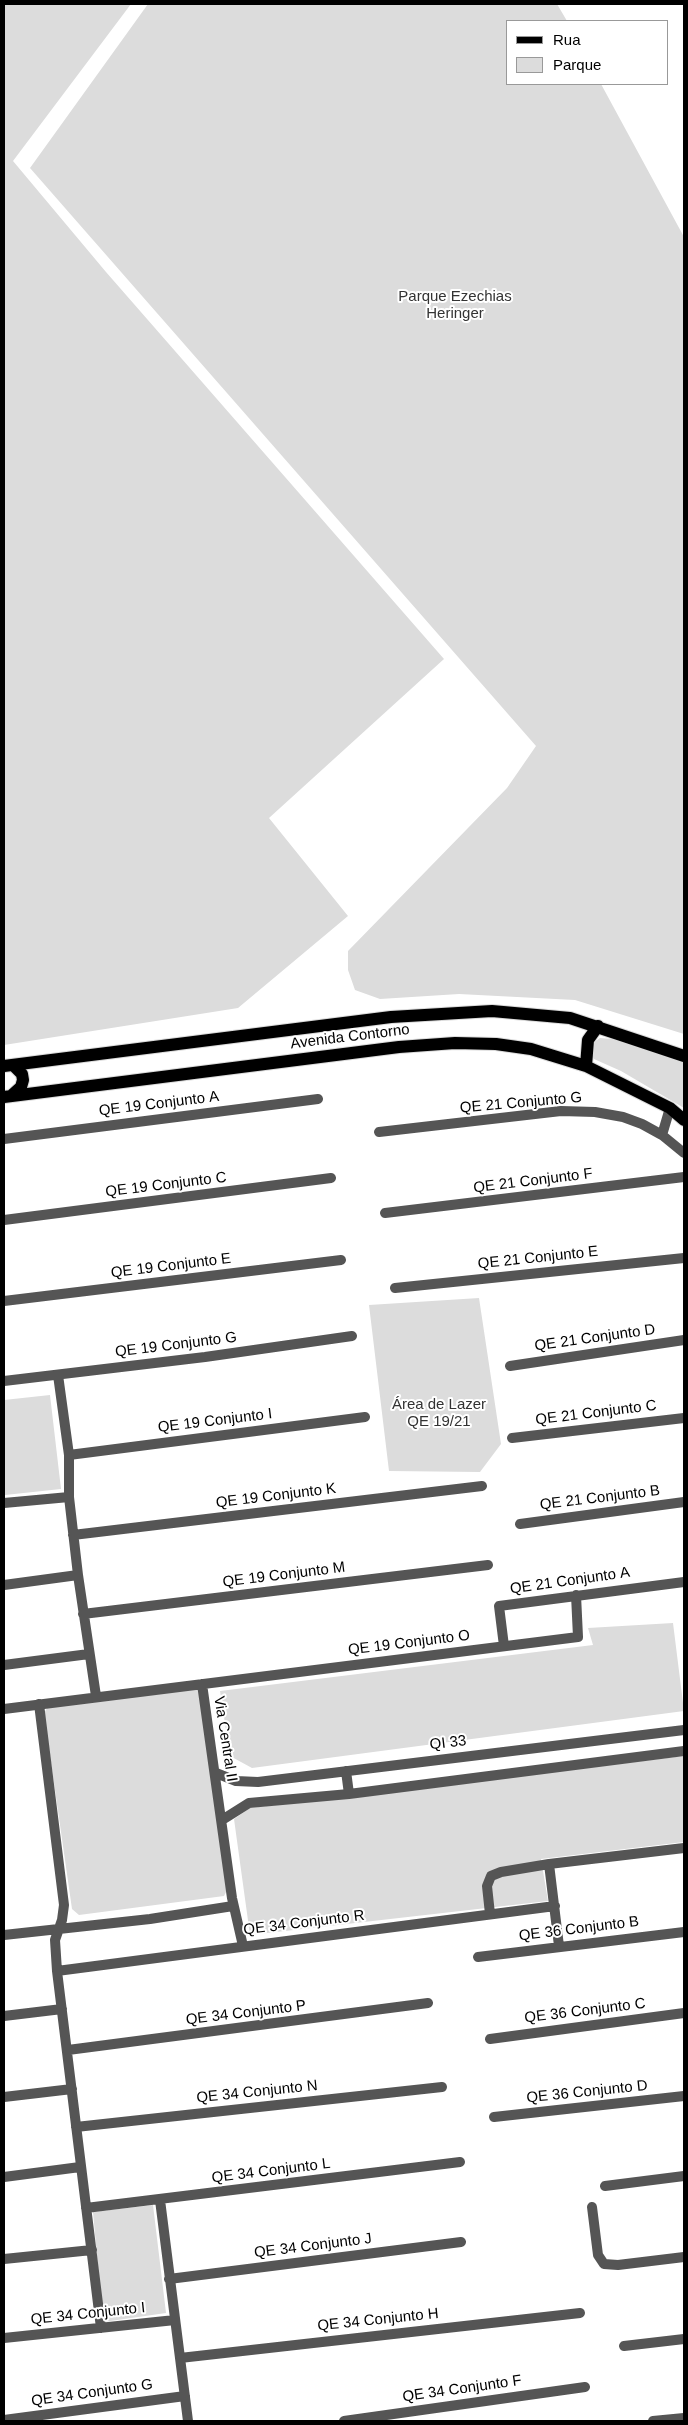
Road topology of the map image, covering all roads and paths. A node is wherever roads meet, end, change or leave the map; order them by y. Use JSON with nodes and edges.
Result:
{"nodes":[{"id":1,"x":598,"y":1026,"type":"junction"},
{"id":2,"x":684,"y":1056,"type":"edge"},
{"id":3,"x":8,"y":1065,"type":"edge"},
{"id":4,"x":586,"y":1066,"type":"junction"},
{"id":5,"x":7,"y":1096,"type":"edge"},
{"id":6,"x":318,"y":1099,"type":"dead end"},
{"id":7,"x":670,"y":1108,"type":"junction"},
{"id":8,"x":684,"y":1120,"type":"edge"},
{"id":9,"x":379,"y":1132,"type":"dead end"},
{"id":10,"x":662,"y":1135,"type":"junction"},
{"id":11,"x":4,"y":1139,"type":"edge"},
{"id":12,"x":684,"y":1152,"type":"edge"},
{"id":13,"x":684,"y":1177,"type":"edge"},
{"id":14,"x":331,"y":1178,"type":"dead end"},
{"id":15,"x":385,"y":1213,"type":"dead end"},
{"id":16,"x":4,"y":1220,"type":"edge"},
{"id":17,"x":684,"y":1258,"type":"edge"},
{"id":18,"x":342,"y":1260,"type":"dead end"},
{"id":19,"x":395,"y":1288,"type":"dead end"},
{"id":20,"x":4,"y":1301,"type":"edge"},
{"id":21,"x":352,"y":1336,"type":"dead end"},
{"id":22,"x":684,"y":1340,"type":"edge"},
{"id":23,"x":510,"y":1366,"type":"dead end"},
{"id":24,"x":58,"y":1375,"type":"junction"},
{"id":25,"x":4,"y":1381,"type":"edge"},
{"id":26,"x":365,"y":1417,"type":"dead end"},
{"id":27,"x":684,"y":1418,"type":"edge"},
{"id":28,"x":512,"y":1438,"type":"dead end"},
{"id":29,"x":69,"y":1455,"type":"junction"},
{"id":30,"x":482,"y":1486,"type":"dead end"},
{"id":31,"x":69,"y":1497,"type":"junction"},
{"id":32,"x":684,"y":1502,"type":"edge"},
{"id":33,"x":4,"y":1503,"type":"edge"},
{"id":34,"x":520,"y":1524,"type":"dead end"},
{"id":35,"x":73,"y":1535,"type":"junction"},
{"id":36,"x":488,"y":1565,"type":"dead end"},
{"id":37,"x":78,"y":1575,"type":"junction"},
{"id":38,"x":684,"y":1582,"type":"edge"},
{"id":39,"x":4,"y":1584,"type":"edge"},
{"id":40,"x":576,"y":1595,"type":"junction"},
{"id":41,"x":83,"y":1614,"type":"junction"},
{"id":42,"x":504,"y":1646,"type":"junction"},
{"id":43,"x":89,"y":1654,"type":"junction"},
{"id":44,"x":4,"y":1665,"type":"edge"},
{"id":45,"x":202,"y":1684,"type":"junction"},
{"id":46,"x":96,"y":1696,"type":"junction"},
{"id":47,"x":39,"y":1704,"type":"junction"},
{"id":48,"x":4,"y":1709,"type":"edge"},
{"id":49,"x":684,"y":1730,"type":"edge"},
{"id":50,"x":684,"y":1751,"type":"edge"},
{"id":51,"x":346,"y":1770,"type":"junction"},
{"id":52,"x":216,"y":1773,"type":"junction"},
{"id":53,"x":349,"y":1794,"type":"junction"},
{"id":54,"x":222,"y":1820,"type":"junction"},
{"id":55,"x":684,"y":1848,"type":"edge"},
{"id":56,"x":548,"y":1864,"type":"junction"},
{"id":57,"x":233,"y":1906,"type":"junction"},
{"id":58,"x":555,"y":1906,"type":"junction"},
{"id":59,"x":490,"y":1914,"type":"junction"},
{"id":60,"x":58,"y":1928,"type":"junction"},
{"id":61,"x":684,"y":1932,"type":"edge"},
{"id":62,"x":4,"y":1935,"type":"edge"},
{"id":63,"x":243,"y":1946,"type":"junction"},
{"id":64,"x":559,"y":1946,"type":"junction"},
{"id":65,"x":478,"y":1957,"type":"dead end"},
{"id":66,"x":57,"y":1971,"type":"junction"},
{"id":67,"x":428,"y":2003,"type":"dead end"},
{"id":68,"x":62,"y":2009,"type":"junction"},
{"id":69,"x":684,"y":2013,"type":"edge"},
{"id":70,"x":4,"y":2016,"type":"edge"},
{"id":71,"x":490,"y":2038,"type":"dead end"},
{"id":72,"x":68,"y":2050,"type":"junction"},
{"id":73,"x":442,"y":2087,"type":"dead end"},
{"id":74,"x":72,"y":2089,"type":"junction"},
{"id":75,"x":4,"y":2096,"type":"edge"},
{"id":76,"x":684,"y":2096,"type":"edge"},
{"id":77,"x":494,"y":2117,"type":"dead end"},
{"id":78,"x":76,"y":2127,"type":"junction"},
{"id":79,"x":460,"y":2162,"type":"dead end"},
{"id":80,"x":80,"y":2167,"type":"junction"},
{"id":81,"x":684,"y":2176,"type":"edge"},
{"id":82,"x":4,"y":2177,"type":"edge"},
{"id":83,"x":605,"y":2186,"type":"dead end"},
{"id":84,"x":160,"y":2200,"type":"junction"},
{"id":85,"x":592,"y":2207,"type":"dead end"},
{"id":86,"x":86,"y":2208,"type":"junction"},
{"id":87,"x":461,"y":2242,"type":"dead end"},
{"id":88,"x":92,"y":2250,"type":"junction"},
{"id":89,"x":684,"y":2258,"type":"edge"},
{"id":90,"x":4,"y":2259,"type":"edge"},
{"id":91,"x":169,"y":2279,"type":"junction"},
{"id":92,"x":580,"y":2313,"type":"dead end"},
{"id":93,"x":175,"y":2320,"type":"junction"},
{"id":94,"x":100,"y":2328,"type":"junction"},
{"id":95,"x":4,"y":2338,"type":"edge"},
{"id":96,"x":684,"y":2339,"type":"edge"},
{"id":97,"x":624,"y":2346,"type":"dead end"},
{"id":98,"x":180,"y":2358,"type":"junction"},
{"id":99,"x":585,"y":2388,"type":"dead end"},
{"id":100,"x":185,"y":2396,"type":"junction"},
{"id":101,"x":684,"y":2418,"type":"edge"},
{"id":102,"x":4,"y":2420,"type":"edge"},
{"id":103,"x":188,"y":2421,"type":"edge"},
{"id":104,"x":344,"y":2421,"type":"edge"},
{"id":105,"x":653,"y":2421,"type":"edge"}],
"edges":[{"from":1,"to":2,"type":"main road","name":"Avenida Contorno"},
{"from":1,"to":3,"type":"main road","name":"Avenida Contorno"},
{"from":1,"to":4,"type":"main road"},
{"from":3,"to":5,"type":"main road"},
{"from":4,"to":5,"type":"main road","name":"Avenida Contorno"},
{"from":4,"to":7,"type":"main road","name":"Avenida Contorno"},
{"from":6,"to":11,"type":"street","name":"QE 19 Conjunto A"},
{"from":7,"to":8,"type":"main road","name":"Avenida Contorno"},
{"from":7,"to":10,"type":"street"},
{"from":9,"to":10,"type":"street","name":"QE 21 Conjunto G"},
{"from":10,"to":12,"type":"street"},
{"from":13,"to":15,"type":"street","name":"QE 21 Conjunto F"},
{"from":14,"to":16,"type":"street","name":"QE 19 Conjunto C"},
{"from":17,"to":19,"type":"street","name":"QE 21 Conjunto E"},
{"from":18,"to":20,"type":"street","name":"QE 19 Conjunto E"},
{"from":21,"to":24,"type":"street","name":"QE 19 Conjunto G"},
{"from":22,"to":23,"type":"street","name":"QE 21 Conjunto D"},
{"from":24,"to":25,"type":"street","name":"QE 19 Conjunto G"},
{"from":24,"to":29,"type":"street"},
{"from":26,"to":29,"type":"street","name":"QE 19 Conjunto I"},
{"from":27,"to":28,"type":"street","name":"QE 21 Conjunto C"},
{"from":29,"to":31,"type":"street"},
{"from":30,"to":35,"type":"street","name":"QE 19 Conjunto K"},
{"from":31,"to":33,"type":"street"},
{"from":31,"to":35,"type":"street"},
{"from":32,"to":34,"type":"street","name":"QE 21 Conjunto B"},
{"from":35,"to":37,"type":"street"},
{"from":36,"to":41,"type":"street","name":"QE 19 Conjunto M"},
{"from":37,"to":39,"type":"street"},
{"from":37,"to":41,"type":"street"},
{"from":38,"to":40,"type":"street","name":"QE 21 Conjunto A"},
{"from":40,"to":42,"type":"street","name":"QE 19 Conjunto O"},
{"from":40,"to":42,"type":"street","name":"QE 21 Conjunto A"},
{"from":41,"to":43,"type":"street"},
{"from":42,"to":45,"type":"street","name":"QE 19 Conjunto O"},
{"from":43,"to":44,"type":"street"},
{"from":43,"to":46,"type":"street"},
{"from":45,"to":46,"type":"street","name":"Via Central II"},
{"from":45,"to":52,"type":"street","name":"Via Central II"},
{"from":46,"to":47,"type":"street","name":"Via Central II"},
{"from":47,"to":48,"type":"street","name":"Via Central II"},
{"from":47,"to":60,"type":"street"},
{"from":49,"to":51,"type":"street","name":"QI 33"},
{"from":50,"to":53,"type":"street"},
{"from":51,"to":52,"type":"street","name":"QI 33"},
{"from":51,"to":53,"type":"street"},
{"from":52,"to":54,"type":"street","name":"Via Central II"},
{"from":53,"to":54,"type":"street"},
{"from":54,"to":57,"type":"street","name":"Via Central II"},
{"from":55,"to":56,"type":"street"},
{"from":56,"to":58,"type":"street"},
{"from":56,"to":59,"type":"street"},
{"from":57,"to":60,"type":"street"},
{"from":57,"to":63,"type":"street","name":"Via Central II"},
{"from":58,"to":59,"type":"street","name":"QE 34 Conjunto R"},
{"from":58,"to":64,"type":"street"},
{"from":59,"to":63,"type":"street","name":"QE 34 Conjunto R"},
{"from":60,"to":62,"type":"street"},
{"from":60,"to":66,"type":"street"},
{"from":61,"to":64,"type":"street","name":"QE 36 Conjunto B"},
{"from":63,"to":66,"type":"street","name":"QE 34 Conjunto R"},
{"from":64,"to":65,"type":"street","name":"QE 36 Conjunto B"},
{"from":66,"to":68,"type":"street"},
{"from":67,"to":72,"type":"street","name":"QE 34 Conjunto P"},
{"from":68,"to":70,"type":"street"},
{"from":68,"to":72,"type":"street"},
{"from":69,"to":71,"type":"street","name":"QE 36 Conjunto C"},
{"from":72,"to":74,"type":"street"},
{"from":73,"to":78,"type":"street","name":"QE 34 Conjunto N"},
{"from":74,"to":75,"type":"street"},
{"from":74,"to":78,"type":"street"},
{"from":76,"to":77,"type":"street","name":"QE 36 Conjunto D"},
{"from":78,"to":80,"type":"street"},
{"from":79,"to":84,"type":"street","name":"QE 34 Conjunto L"},
{"from":80,"to":82,"type":"street"},
{"from":80,"to":86,"type":"street"},
{"from":81,"to":83,"type":"street"},
{"from":84,"to":86,"type":"street","name":"QE 34 Conjunto L"},
{"from":84,"to":91,"type":"street"},
{"from":85,"to":89,"type":"street"},
{"from":86,"to":88,"type":"street"},
{"from":87,"to":91,"type":"street","name":"QE 34 Conjunto J"},
{"from":88,"to":90,"type":"street"},
{"from":88,"to":94,"type":"street"},
{"from":91,"to":93,"type":"street"},
{"from":92,"to":98,"type":"street","name":"QE 34 Conjunto H"},
{"from":93,"to":94,"type":"street","name":"QE 34 Conjunto I"},
{"from":93,"to":98,"type":"street"},
{"from":94,"to":95,"type":"street","name":"QE 34 Conjunto I"},
{"from":96,"to":97,"type":"street"},
{"from":98,"to":100,"type":"street"},
{"from":99,"to":104,"type":"street","name":"QE 34 Conjunto F"},
{"from":100,"to":102,"type":"street","name":"QE 34 Conjunto G"},
{"from":100,"to":103,"type":"street"},
{"from":101,"to":105,"type":"street"}]}
